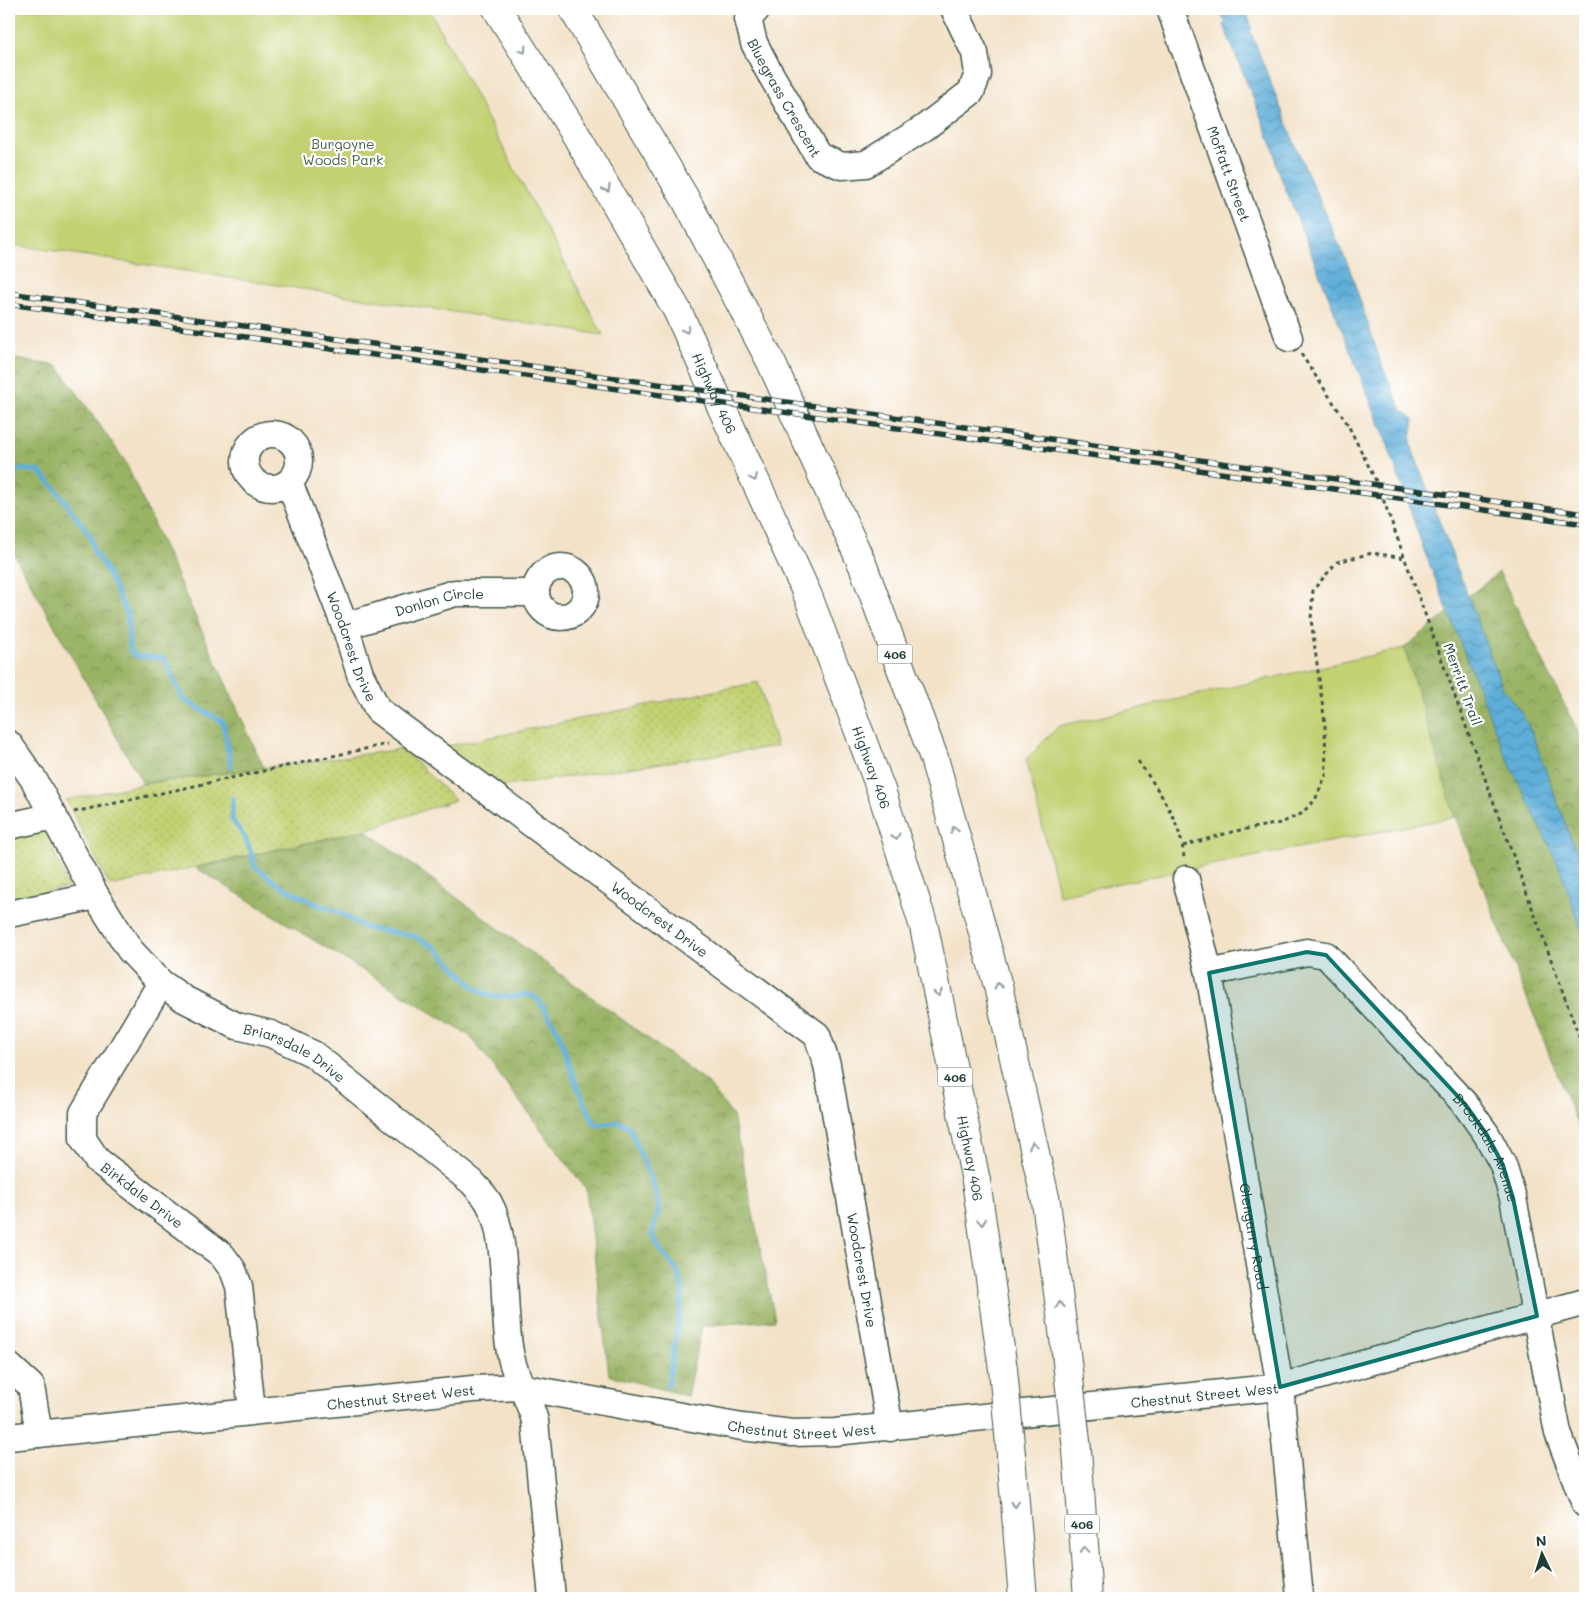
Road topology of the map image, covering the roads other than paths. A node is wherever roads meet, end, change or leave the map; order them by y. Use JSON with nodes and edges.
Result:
{"nodes":[{"id":1,"x":497,"y":9,"type":"edge"},
{"id":2,"x":573,"y":9,"type":"edge"},
{"id":3,"x":954,"y":9,"type":"edge"},
{"id":4,"x":1170,"y":9,"type":"edge"},
{"id":5,"x":752,"y":14,"type":"edge"},
{"id":6,"x":1289,"y":338,"type":"road end"},
{"id":7,"x":289,"y":482,"type":"dead end"},
{"id":8,"x":535,"y":593,"type":"dead end"},
{"id":9,"x":345,"y":626,"type":"junction"},
{"id":10,"x":9,"y":744,"type":"edge"},
{"id":11,"x":54,"y":816,"type":"junction"},
{"id":12,"x":9,"y":826,"type":"edge"},
{"id":13,"x":1186,"y":879,"type":"dead end"},
{"id":14,"x":96,"y":896,"type":"junction"},
{"id":15,"x":9,"y":914,"type":"edge"},
{"id":16,"x":1209,"y":973,"type":"junction"},
{"id":17,"x":161,"y":983,"type":"junction"},
{"id":18,"x":1585,"y":1302,"type":"edge"},
{"id":19,"x":1537,"y":1316,"type":"junction"},
{"id":20,"x":9,"y":1366,"type":"edge"},
{"id":21,"x":520,"y":1387,"type":"junction"},
{"id":22,"x":1280,"y":1387,"type":"junction"},
{"id":23,"x":252,"y":1411,"type":"junction"},
{"id":24,"x":890,"y":1428,"type":"junction"},
{"id":25,"x":39,"y":1434,"type":"junction"},
{"id":26,"x":9,"y":1436,"type":"edge"},
{"id":27,"x":1585,"y":1504,"type":"edge"},
{"id":28,"x":552,"y":1598,"type":"edge"},
{"id":29,"x":1023,"y":1598,"type":"edge"},
{"id":30,"x":1088,"y":1598,"type":"edge"},
{"id":31,"x":1300,"y":1598,"type":"edge"}],
"edges":[{"from":1,"to":29,"type":"highway","name":"Highway 406","number":"406","one_way":true,"bridge":true},
{"from":30,"to":2,"type":"highway","number":"406","one_way":true,"bridge":true},
{"from":3,"to":5,"type":"street","name":"Bluegrass Crescent"},
{"from":4,"to":6,"type":"street","name":"Moffatt Street"},
{"from":7,"to":9,"type":"street","name":"Woodcrest Drive"},
{"from":8,"to":9,"type":"street","name":"Donlon Circle"},
{"from":9,"to":24,"type":"street","name":"Woodcrest Drive"},
{"from":10,"to":11,"type":"street","name":"Briarsdale Drive"},
{"from":11,"to":12,"type":"street"},
{"from":11,"to":14,"type":"street","name":"Briarsdale Drive"},
{"from":13,"to":16,"type":"street","name":"Glengarry Road"},
{"from":14,"to":15,"type":"street"},
{"from":14,"to":17,"type":"street","name":"Briarsdale Drive"},
{"from":16,"to":19,"type":"street","name":"Brookdale Avenue"},
{"from":16,"to":22,"type":"street","name":"Glengarry Road"},
{"from":17,"to":21,"type":"street","name":"Briarsdale Drive"},
{"from":17,"to":23,"type":"street","name":"Birkdale Drive"},
{"from":18,"to":19,"type":"street","name":"Chestnut Street West"},
{"from":19,"to":22,"type":"street","name":"Chestnut Street West"},
{"from":19,"to":27,"type":"street","name":"Brookdale Avenue"},
{"from":20,"to":25,"type":"street"},
{"from":21,"to":23,"type":"street","name":"Chestnut Street West"},
{"from":21,"to":24,"type":"street","name":"Chestnut Street West"},
{"from":21,"to":28,"type":"street","name":"Briarsdale Drive"},
{"from":22,"to":24,"type":"street","name":"Chestnut Street West"},
{"from":22,"to":31,"type":"street","name":"Glengarry Road"},
{"from":23,"to":25,"type":"street","name":"Chestnut Street West"},
{"from":25,"to":26,"type":"street","name":"Chestnut Street West"}]}
